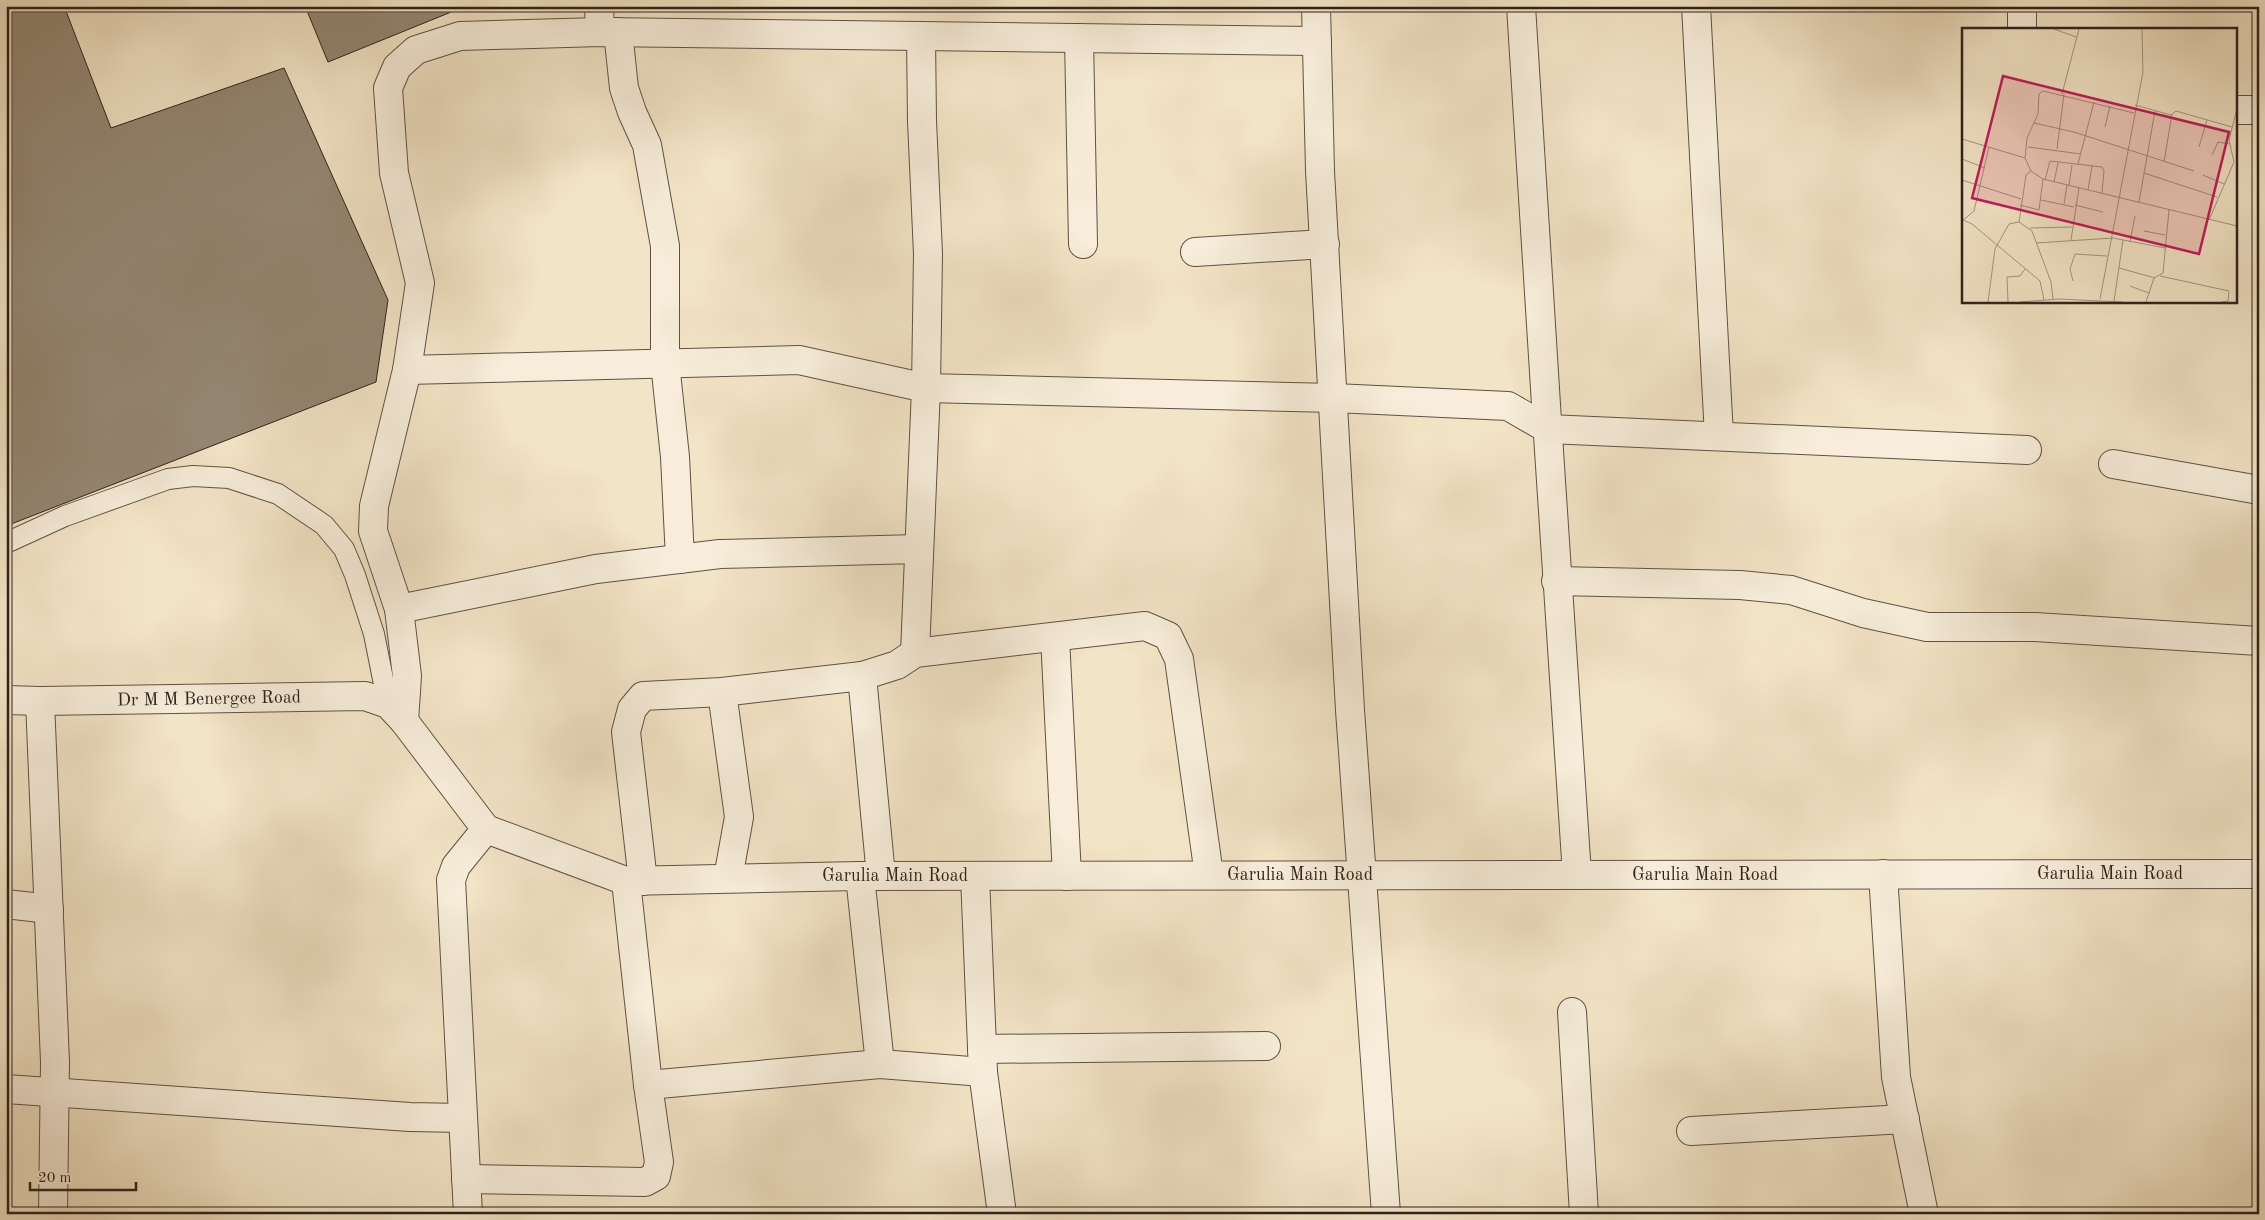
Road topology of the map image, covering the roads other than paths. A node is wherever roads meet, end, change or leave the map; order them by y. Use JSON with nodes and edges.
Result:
{"nodes":[{"id":1,"x":1316,"y":6,"type":"edge"},
{"id":2,"x":1521,"y":6,"type":"edge"},
{"id":3,"x":1696,"y":6,"type":"edge"},
{"id":4,"x":2022,"y":6,"type":"edge"},
{"id":5,"x":606,"y":23,"type":"edge"},
{"id":6,"x":2022,"y":28,"type":"edge"},
{"id":7,"x":921,"y":36,"type":"junction"},
{"id":8,"x":1079,"y":38,"type":"junction"},
{"id":9,"x":1317,"y":41,"type":"junction"},
{"id":10,"x":2238,"y":110,"type":"edge"},
{"id":11,"x":2259,"y":110,"type":"edge"},
{"id":12,"x":1083,"y":244,"type":"dead end"},
{"id":13,"x":1325,"y":244,"type":"junction"},
{"id":14,"x":1195,"y":252,"type":"dead end"},
{"id":15,"x":665,"y":363,"type":"junction"},
{"id":16,"x":407,"y":370,"type":"junction"},
{"id":17,"x":926,"y":388,"type":"junction"},
{"id":18,"x":1334,"y":398,"type":"junction"},
{"id":19,"x":1548,"y":429,"type":"junction"},
{"id":20,"x":1718,"y":436,"type":"junction"},
{"id":21,"x":2027,"y":450,"type":"dead end"},
{"id":22,"x":2113,"y":464,"type":"dead end"},
{"id":23,"x":2259,"y":490,"type":"edge"},
{"id":24,"x":6,"y":543,"type":"edge"},
{"id":25,"x":919,"y":549,"type":"junction"},
{"id":26,"x":680,"y":559,"type":"junction"},
{"id":27,"x":1556,"y":581,"type":"junction"},
{"id":28,"x":399,"y":609,"type":"junction"},
{"id":29,"x":1055,"y":637,"type":"junction"},
{"id":30,"x":2259,"y":641,"type":"edge"},
{"id":31,"x":915,"y":653,"type":"junction"},
{"id":32,"x":862,"y":676,"type":"junction"},
{"id":33,"x":722,"y":692,"type":"junction"},
{"id":34,"x":6,"y":700,"type":"edge"},
{"id":35,"x":40,"y":701,"type":"junction"},
{"id":36,"x":396,"y":713,"type":"junction"},
{"id":37,"x":486,"y":830,"type":"junction"},
{"id":38,"x":1883,"y":874,"type":"junction"},
{"id":39,"x":2259,"y":874,"type":"edge"},
{"id":40,"x":1209,"y":875,"type":"junction"},
{"id":41,"x":1363,"y":875,"type":"junction"},
{"id":42,"x":1577,"y":875,"type":"junction"},
{"id":43,"x":870,"y":876,"type":"junction"},
{"id":44,"x":975,"y":876,"type":"junction"},
{"id":45,"x":1068,"y":876,"type":"junction"},
{"id":46,"x":728,"y":878,"type":"junction"},
{"id":47,"x":634,"y":881,"type":"junction"},
{"id":48,"x":6,"y":904,"type":"edge"},
{"id":49,"x":49,"y":909,"type":"junction"},
{"id":50,"x":1572,"y":1012,"type":"dead end"},
{"id":51,"x":1266,"y":1046,"type":"dead end"},
{"id":52,"x":983,"y":1060,"type":"junction"},
{"id":53,"x":880,"y":1064,"type":"junction"},
{"id":54,"x":648,"y":1085,"type":"junction"},
{"id":55,"x":6,"y":1089,"type":"edge"},
{"id":56,"x":55,"y":1092,"type":"junction"},
{"id":57,"x":463,"y":1118,"type":"junction"},
{"id":58,"x":1905,"y":1119,"type":"junction"},
{"id":59,"x":1691,"y":1131,"type":"dead end"},
{"id":60,"x":466,"y":1179,"type":"junction"},
{"id":61,"x":53,"y":1214,"type":"edge"},
{"id":62,"x":468,"y":1214,"type":"edge"},
{"id":63,"x":1002,"y":1214,"type":"edge"},
{"id":64,"x":1386,"y":1214,"type":"edge"},
{"id":65,"x":1584,"y":1214,"type":"edge"},
{"id":66,"x":1924,"y":1214,"type":"edge"}],
"edges":[{"from":1,"to":9,"type":"street"},
{"from":2,"to":19,"type":"street"},
{"from":3,"to":20,"type":"street"},
{"from":4,"to":6,"type":"street"},
{"from":5,"to":7,"type":"street"},
{"from":5,"to":15,"type":"street"},
{"from":5,"to":16,"type":"street"},
{"from":7,"to":8,"type":"street"},
{"from":7,"to":17,"type":"street"},
{"from":8,"to":9,"type":"street"},
{"from":8,"to":12,"type":"street"},
{"from":9,"to":13,"type":"street"},
{"from":10,"to":11,"type":"street"},
{"from":13,"to":14,"type":"street"},
{"from":13,"to":18,"type":"street"},
{"from":15,"to":16,"type":"street"},
{"from":15,"to":17,"type":"street"},
{"from":15,"to":26,"type":"street"},
{"from":16,"to":28,"type":"street"},
{"from":17,"to":18,"type":"street"},
{"from":17,"to":25,"type":"street"},
{"from":18,"to":19,"type":"street"},
{"from":18,"to":41,"type":"street"},
{"from":19,"to":20,"type":"street"},
{"from":19,"to":27,"type":"street"},
{"from":20,"to":21,"type":"street"},
{"from":22,"to":23,"type":"street"},
{"from":24,"to":36,"type":"lane"},
{"from":25,"to":26,"type":"street"},
{"from":25,"to":31,"type":"street"},
{"from":26,"to":28,"type":"street"},
{"from":27,"to":30,"type":"street"},
{"from":27,"to":42,"type":"street"},
{"from":28,"to":36,"type":"street"},
{"from":29,"to":31,"type":"street"},
{"from":29,"to":40,"type":"street"},
{"from":29,"to":45,"type":"street"},
{"from":31,"to":32,"type":"street"},
{"from":32,"to":33,"type":"street"},
{"from":32,"to":43,"type":"street"},
{"from":33,"to":46,"type":"street"},
{"from":33,"to":47,"type":"street"},
{"from":34,"to":35,"type":"street","name":"Dr M M Benergee Road"},
{"from":35,"to":36,"type":"street","name":"Dr M M Benergee Road"},
{"from":35,"to":49,"type":"street"},
{"from":36,"to":37,"type":"street"},
{"from":37,"to":47,"type":"street","name":"Garulia Main Road"},
{"from":37,"to":57,"type":"street"},
{"from":38,"to":39,"type":"street","name":"Garulia Main Road"},
{"from":38,"to":42,"type":"street","name":"Garulia Main Road"},
{"from":38,"to":58,"type":"street"},
{"from":40,"to":41,"type":"street","name":"Garulia Main Road"},
{"from":40,"to":45,"type":"street","name":"Garulia Main Road"},
{"from":41,"to":42,"type":"street","name":"Garulia Main Road"},
{"from":41,"to":64,"type":"street"},
{"from":43,"to":44,"type":"street","name":"Garulia Main Road"},
{"from":43,"to":46,"type":"street","name":"Garulia Main Road"},
{"from":43,"to":53,"type":"street"},
{"from":44,"to":45,"type":"street","name":"Garulia Main Road"},
{"from":44,"to":52,"type":"street"},
{"from":46,"to":47,"type":"street","name":"Garulia Main Road"},
{"from":47,"to":54,"type":"street"},
{"from":48,"to":49,"type":"street"},
{"from":49,"to":56,"type":"street"},
{"from":50,"to":65,"type":"street"},
{"from":51,"to":52,"type":"street"},
{"from":52,"to":53,"type":"street"},
{"from":52,"to":63,"type":"street"},
{"from":53,"to":54,"type":"street"},
{"from":54,"to":60,"type":"street"},
{"from":55,"to":56,"type":"street"},
{"from":56,"to":57,"type":"street"},
{"from":56,"to":61,"type":"street"},
{"from":57,"to":60,"type":"street"},
{"from":58,"to":59,"type":"street"},
{"from":58,"to":66,"type":"street"},
{"from":60,"to":62,"type":"street"}]}
